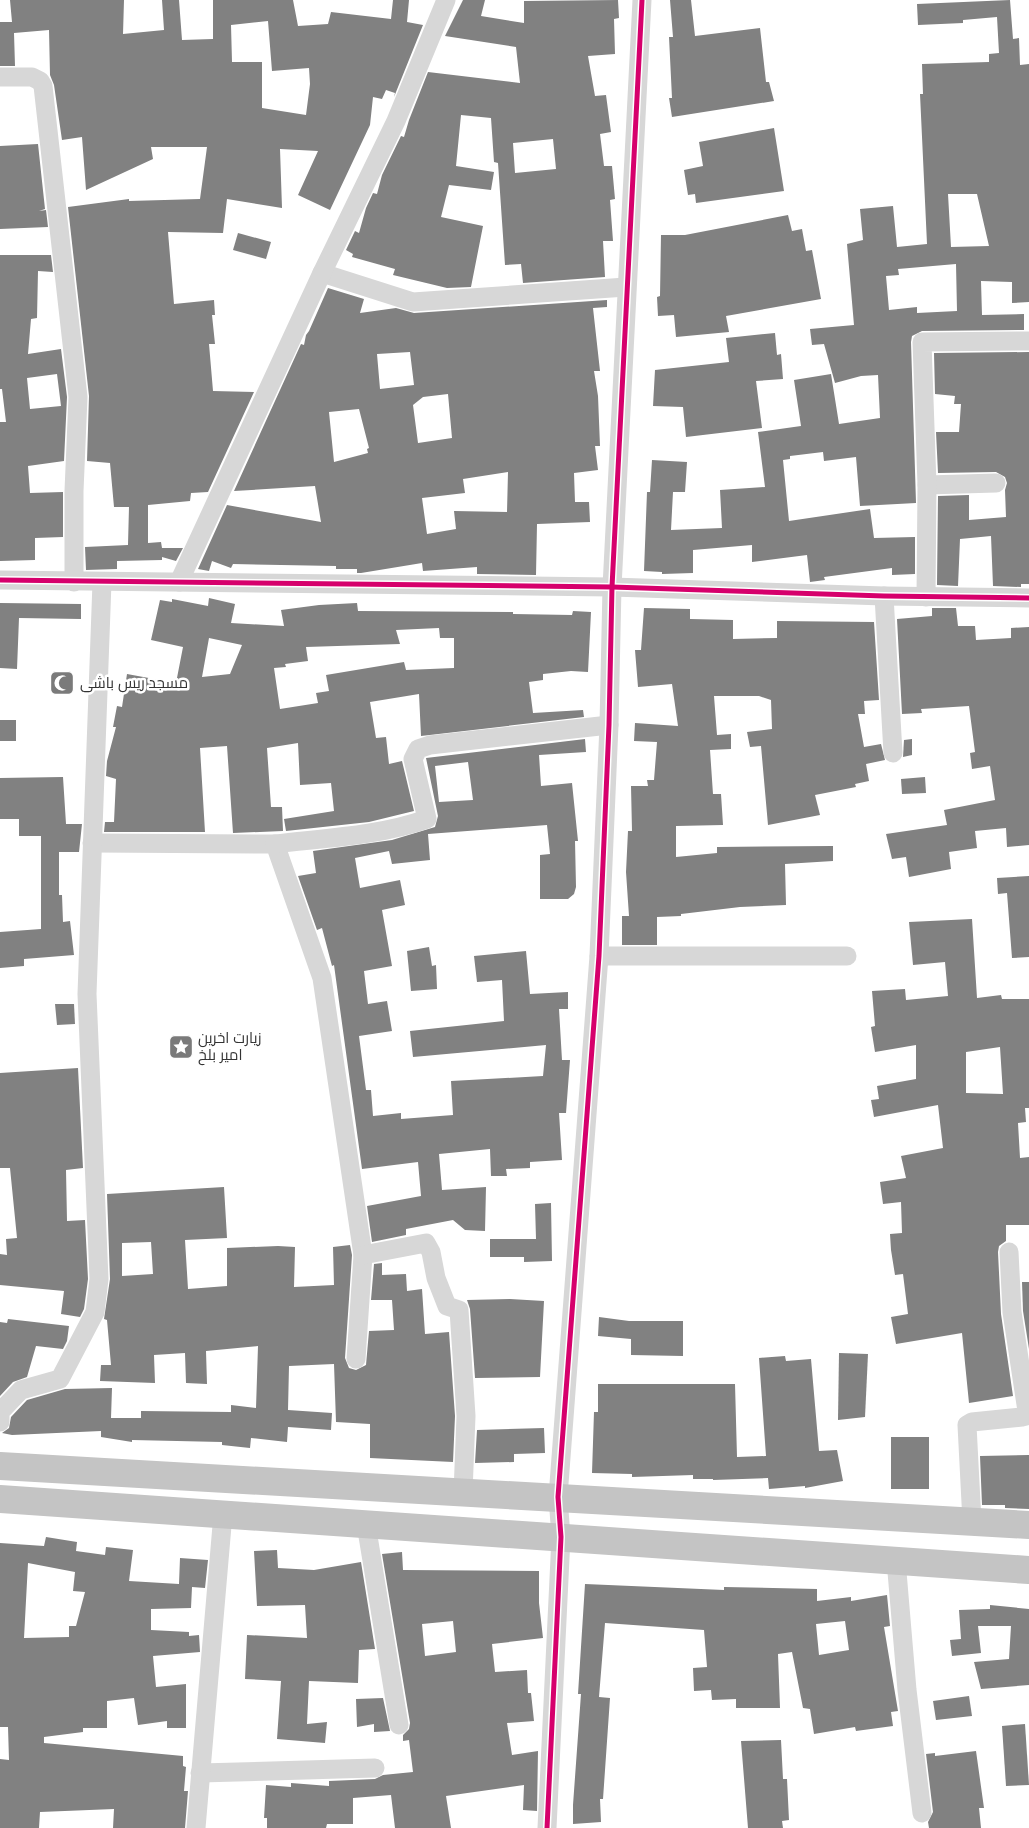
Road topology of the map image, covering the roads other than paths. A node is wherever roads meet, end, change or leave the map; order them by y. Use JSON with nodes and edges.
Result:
{"nodes":[{"id":1,"x":446,"y":0,"type":"edge"},
{"id":2,"x":642,"y":0,"type":"edge"},
{"id":3,"x":0,"y":77,"type":"edge"},
{"id":4,"x":322,"y":273,"type":"junction"},
{"id":5,"x":626,"y":287,"type":"junction"},
{"id":6,"x":1029,"y":341,"type":"edge"},
{"id":7,"x":996,"y":483,"type":"dead end"},
{"id":8,"x":927,"y":485,"type":"junction"},
{"id":9,"x":0,"y":580,"type":"edge"},
{"id":10,"x":74,"y":582,"type":"junction"},
{"id":11,"x":102,"y":582,"type":"junction"},
{"id":12,"x":179,"y":582,"type":"junction"},
{"id":13,"x":612,"y":587,"type":"junction"},
{"id":14,"x":884,"y":596,"type":"junction"},
{"id":15,"x":926,"y":597,"type":"junction"},
{"id":16,"x":1029,"y":598,"type":"edge"},
{"id":17,"x":609,"y":725,"type":"junction"},
{"id":18,"x":893,"y":753,"type":"dead end"},
{"id":19,"x":92,"y":843,"type":"junction"},
{"id":20,"x":275,"y":844,"type":"junction"},
{"id":21,"x":599,"y":956,"type":"junction"},
{"id":22,"x":847,"y":956,"type":"dead end"},
{"id":23,"x":1009,"y":1252,"type":"dead end"},
{"id":24,"x":363,"y":1255,"type":"junction"},
{"id":25,"x":356,"y":1358,"type":"dead end"},
{"id":26,"x":0,"y":1422,"type":"edge"},
{"id":27,"x":0,"y":1466,"type":"edge"},
{"id":28,"x":463,"y":1493,"type":"junction"},
{"id":29,"x":558,"y":1497,"type":"junction"},
{"id":30,"x":0,"y":1499,"type":"edge"},
{"id":31,"x":223,"y":1514,"type":"junction"},
{"id":32,"x":972,"y":1522,"type":"junction"},
{"id":33,"x":366,"y":1524,"type":"junction"},
{"id":34,"x":1029,"y":1525,"type":"edge"},
{"id":35,"x":560,"y":1537,"type":"junction"},
{"id":36,"x":896,"y":1560,"type":"junction"},
{"id":37,"x":1029,"y":1570,"type":"edge"},
{"id":38,"x":398,"y":1725,"type":"dead end"},
{"id":39,"x":375,"y":1768,"type":"dead end"},
{"id":40,"x":200,"y":1773,"type":"junction"},
{"id":41,"x":922,"y":1813,"type":"dead end"},
{"id":42,"x":196,"y":1828,"type":"edge"},
{"id":43,"x":547,"y":1828,"type":"edge"}],
"edges":[{"from":1,"to":4,"type":"street"},
{"from":2,"to":5,"type":"street"},
{"from":3,"to":10,"type":"street"},
{"from":4,"to":5,"type":"street"},
{"from":4,"to":12,"type":"street"},
{"from":5,"to":13,"type":"street"},
{"from":6,"to":8,"type":"street"},
{"from":7,"to":8,"type":"street"},
{"from":8,"to":15,"type":"street"},
{"from":9,"to":10,"type":"street"},
{"from":10,"to":11,"type":"street"},
{"from":11,"to":12,"type":"street"},
{"from":11,"to":19,"type":"street"},
{"from":12,"to":13,"type":"street"},
{"from":13,"to":14,"type":"street"},
{"from":13,"to":17,"type":"street"},
{"from":14,"to":15,"type":"street"},
{"from":14,"to":18,"type":"street"},
{"from":15,"to":16,"type":"street"},
{"from":17,"to":20,"type":"street"},
{"from":17,"to":21,"type":"street"},
{"from":19,"to":20,"type":"street"},
{"from":19,"to":26,"type":"street"},
{"from":20,"to":24,"type":"street"},
{"from":21,"to":22,"type":"street"},
{"from":21,"to":29,"type":"street"},
{"from":23,"to":32,"type":"street"},
{"from":24,"to":25,"type":"street"},
{"from":24,"to":28,"type":"street"},
{"from":27,"to":28,"type":"highway"},
{"from":28,"to":29,"type":"highway"},
{"from":29,"to":32,"type":"highway"},
{"from":29,"to":35,"type":"street"},
{"from":30,"to":31,"type":"highway"},
{"from":31,"to":33,"type":"highway"},
{"from":31,"to":40,"type":"street"},
{"from":32,"to":34,"type":"highway"},
{"from":33,"to":35,"type":"highway"},
{"from":33,"to":38,"type":"street"},
{"from":35,"to":36,"type":"highway"},
{"from":35,"to":43,"type":"street"},
{"from":36,"to":37,"type":"highway"},
{"from":36,"to":41,"type":"street"},
{"from":39,"to":40,"type":"street"},
{"from":40,"to":42,"type":"street"}]}
